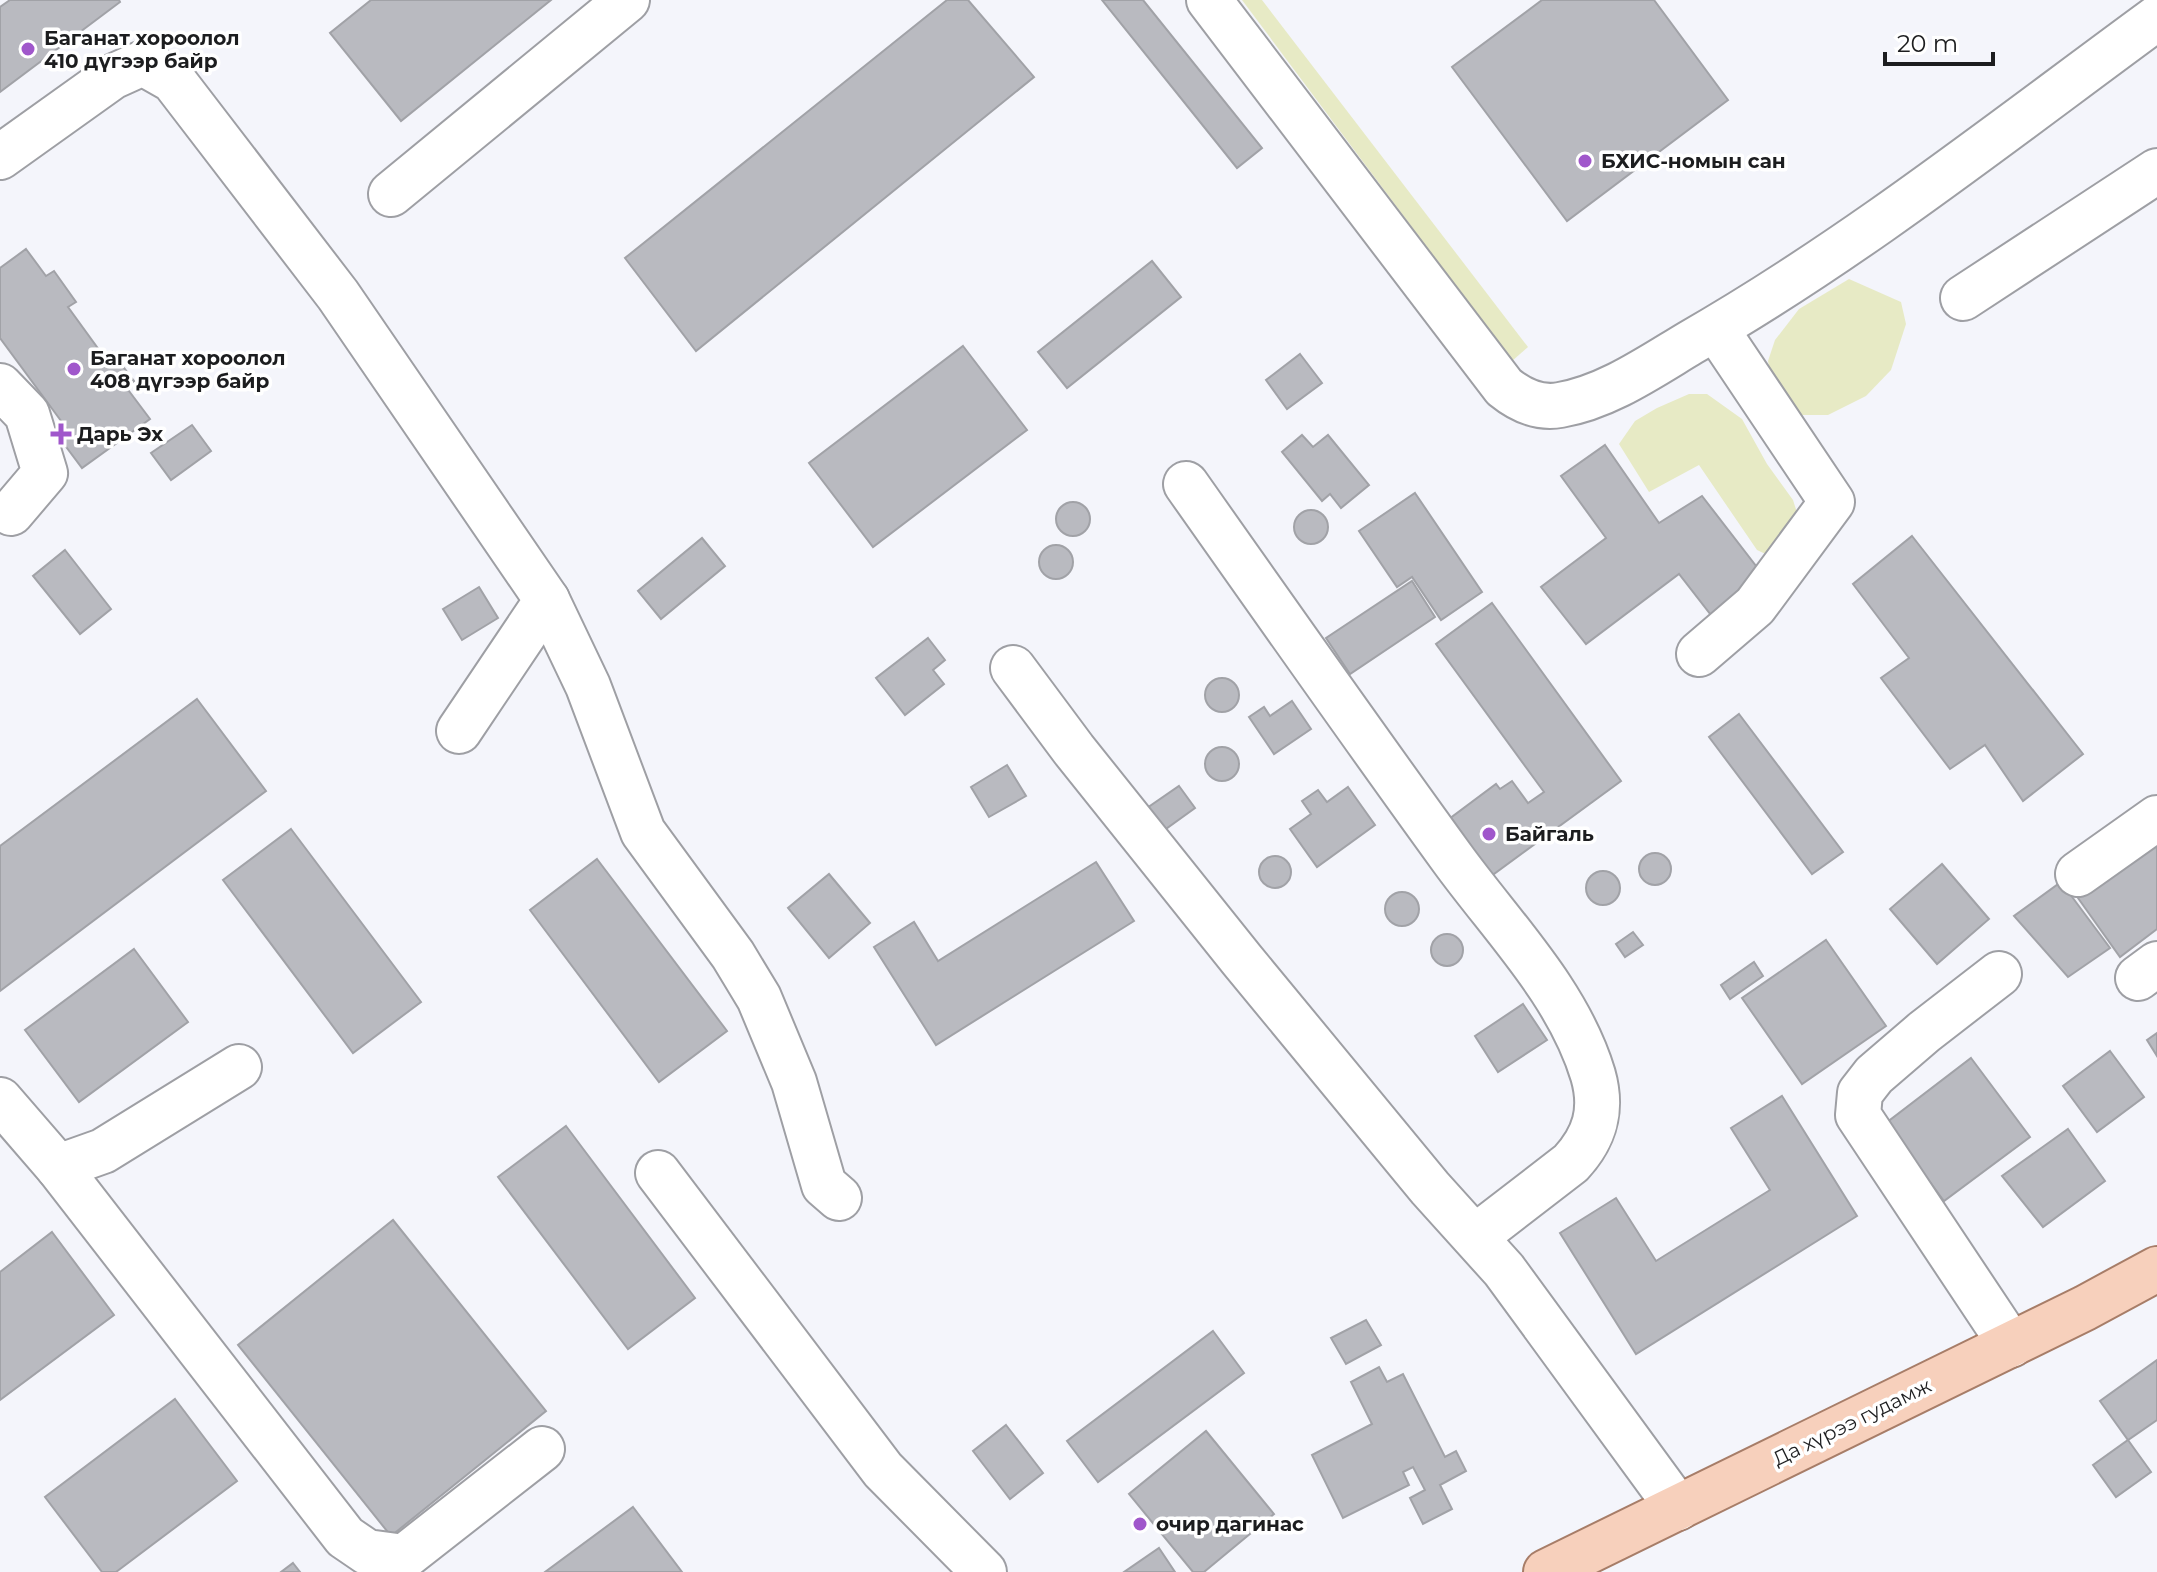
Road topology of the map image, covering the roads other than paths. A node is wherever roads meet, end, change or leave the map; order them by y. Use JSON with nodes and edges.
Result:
{"nodes":[{"id":1,"x":627,"y":0,"type":"edge"},
{"id":2,"x":1209,"y":0,"type":"edge"},
{"id":3,"x":2157,"y":18,"type":"edge"},
{"id":4,"x":0,"y":157,"type":"edge"},
{"id":5,"x":2157,"y":171,"type":"edge"},
{"id":6,"x":391,"y":194,"type":"dead end"},
{"id":7,"x":1963,"y":298,"type":"dead end"},
{"id":8,"x":1716,"y":329,"type":"junction"},
{"id":9,"x":0,"y":386,"type":"edge"},
{"id":10,"x":1186,"y":484,"type":"dead end"},
{"id":11,"x":11,"y":513,"type":"dead end"},
{"id":12,"x":547,"y":600,"type":"junction"},
{"id":13,"x":1699,"y":654,"type":"dead end"},
{"id":14,"x":1013,"y":668,"type":"dead end"},
{"id":15,"x":459,"y":731,"type":"dead end"},
{"id":16,"x":2157,"y":818,"type":"edge"},
{"id":17,"x":2078,"y":874,"type":"dead end"},
{"id":18,"x":1999,"y":974,"type":"dead end"},
{"id":19,"x":239,"y":1067,"type":"dead end"},
{"id":20,"x":0,"y":1100,"type":"edge"},
{"id":21,"x":58,"y":1167,"type":"junction"},
{"id":22,"x":658,"y":1173,"type":"dead end"},
{"id":23,"x":839,"y":1198,"type":"dead end"},
{"id":24,"x":1475,"y":1237,"type":"junction"},
{"id":25,"x":2157,"y":1269,"type":"edge"},
{"id":26,"x":2011,"y":1345,"type":"junction"},
{"id":27,"x":542,"y":1449,"type":"dead end"},
{"id":28,"x":1678,"y":1508,"type":"junction"},
{"id":29,"x":984,"y":1572,"type":"edge"},
{"id":30,"x":1546,"y":1572,"type":"edge"}],
"edges":[{"from":1,"to":6,"type":"street"},
{"from":2,"to":8,"type":"street"},
{"from":3,"to":8,"type":"street"},
{"from":4,"to":12,"type":"street"},
{"from":5,"to":7,"type":"street"},
{"from":8,"to":13,"type":"street"},
{"from":9,"to":11,"type":"street"},
{"from":10,"to":24,"type":"street"},
{"from":12,"to":15,"type":"street"},
{"from":12,"to":23,"type":"street"},
{"from":14,"to":24,"type":"street"},
{"from":16,"to":17,"type":"street"},
{"from":18,"to":26,"type":"street"},
{"from":19,"to":21,"type":"street"},
{"from":20,"to":21,"type":"street"},
{"from":21,"to":27,"type":"street"},
{"from":22,"to":29,"type":"street"},
{"from":24,"to":28,"type":"street"},
{"from":25,"to":26,"type":"main road","name":"Да хүрээ гудамж"},
{"from":26,"to":28,"type":"main road","name":"Да хүрээ гудамж"},
{"from":28,"to":30,"type":"main road","name":"Да хүрээ гудамж"}]}
